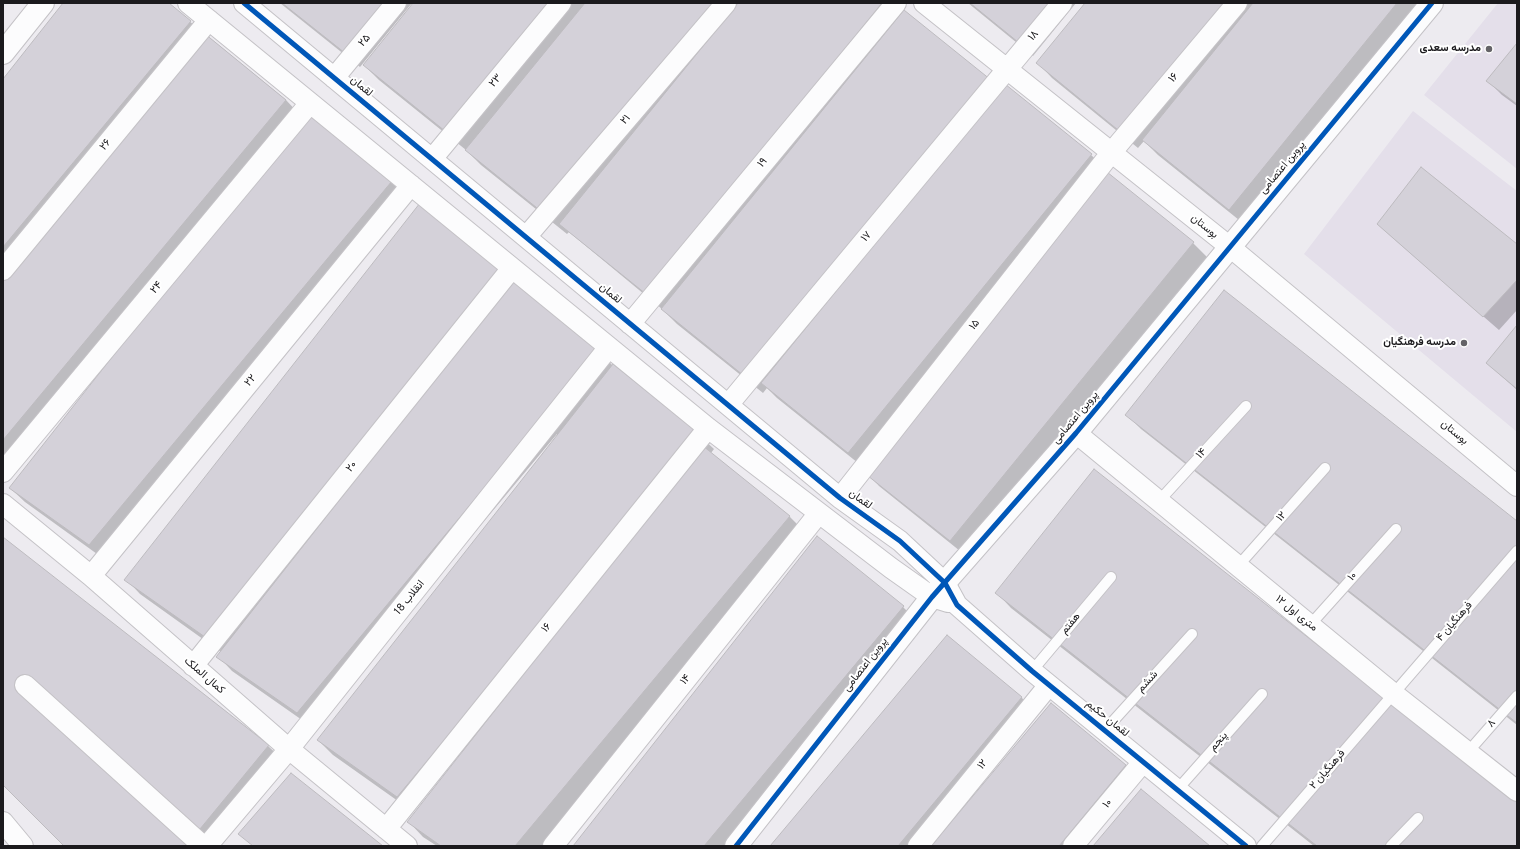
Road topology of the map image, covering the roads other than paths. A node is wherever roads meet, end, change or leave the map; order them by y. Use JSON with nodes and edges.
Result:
{"nodes":[{"id":1,"x":43,"y":3,"type":"edge"},
{"id":2,"x":188,"y":3,"type":"edge"},
{"id":3,"x":244,"y":3,"type":"edge"},
{"id":4,"x":396,"y":3,"type":"edge"},
{"id":5,"x":561,"y":3,"type":"edge"},
{"id":6,"x":726,"y":3,"type":"edge"},
{"id":7,"x":896,"y":3,"type":"edge"},
{"id":8,"x":924,"y":3,"type":"edge"},
{"id":9,"x":1062,"y":3,"type":"edge"},
{"id":10,"x":1236,"y":3,"type":"edge"},
{"id":11,"x":1432,"y":3,"type":"edge"},
{"id":12,"x":209,"y":20,"type":"junction"},
{"id":13,"x":3,"y":53,"type":"edge"},
{"id":14,"x":1007,"y":69,"type":"junction"},
{"id":15,"x":334,"y":78,"type":"junction"},
{"id":16,"x":310,"y":103,"type":"junction"},
{"id":17,"x":1111,"y":153,"type":"junction"},
{"id":18,"x":432,"y":159,"type":"junction"},
{"id":19,"x":411,"y":185,"type":"junction"},
{"id":20,"x":526,"y":237,"type":"junction"},
{"id":21,"x":1230,"y":248,"type":"junction"},
{"id":22,"x":512,"y":268,"type":"junction"},
{"id":23,"x":3,"y":270,"type":"edge"},
{"id":24,"x":630,"y":324,"type":"junction"},
{"id":25,"x":610,"y":347,"type":"junction"},
{"id":26,"x":728,"y":405,"type":"junction"},
{"id":27,"x":1246,"y":406,"type":"dead end"},
{"id":28,"x":708,"y":428,"type":"junction"},
{"id":29,"x":1076,"y":433,"type":"junction"},
{"id":30,"x":1325,"y":468,"type":"dead end"},
{"id":31,"x":3,"y":472,"type":"edge"},
{"id":32,"x":1517,"y":486,"type":"edge"},
{"id":33,"x":840,"y":498,"type":"junction"},
{"id":34,"x":1159,"y":501,"type":"junction"},
{"id":35,"x":3,"y":504,"type":"edge"},
{"id":36,"x":819,"y":513,"type":"junction"},
{"id":37,"x":1396,"y":529,"type":"dead end"},
{"id":38,"x":1517,"y":551,"type":"edge"},
{"id":39,"x":1238,"y":566,"type":"junction"},
{"id":40,"x":91,"y":576,"type":"junction"},
{"id":41,"x":1111,"y":577,"type":"dead end"},
{"id":42,"x":938,"y":590,"type":"junction"},
{"id":43,"x":958,"y":605,"type":"joint"},
{"id":44,"x":1310,"y":625,"type":"junction"},
{"id":45,"x":1192,"y":634,"type":"dead end"},
{"id":46,"x":193,"y":666,"type":"junction"},
{"id":47,"x":1032,"y":671,"type":"junction"},
{"id":48,"x":1049,"y":684,"type":"junction"},
{"id":49,"x":25,"y":685,"type":"dead end"},
{"id":50,"x":1262,"y":694,"type":"dead end"},
{"id":51,"x":1394,"y":694,"type":"junction"},
{"id":52,"x":1517,"y":696,"type":"edge"},
{"id":53,"x":1104,"y":730,"type":"junction"},
{"id":54,"x":289,"y":749,"type":"junction"},
{"id":55,"x":1468,"y":752,"type":"junction"},
{"id":56,"x":1143,"y":762,"type":"junction"},
{"id":57,"x":1177,"y":790,"type":"junction"},
{"id":58,"x":1517,"y":791,"type":"edge"},
{"id":59,"x":1418,"y":818,"type":"dead end"},
{"id":60,"x":3,"y":822,"type":"edge"},
{"id":61,"x":386,"y":828,"type":"junction"},
{"id":62,"x":1233,"y":842,"type":"edge"},
{"id":63,"x":23,"y":846,"type":"edge"},
{"id":64,"x":203,"y":846,"type":"edge"},
{"id":65,"x":208,"y":846,"type":"edge"},
{"id":66,"x":407,"y":846,"type":"edge"},
{"id":67,"x":553,"y":846,"type":"edge"},
{"id":68,"x":736,"y":846,"type":"edge"},
{"id":69,"x":918,"y":846,"type":"edge"},
{"id":70,"x":1073,"y":846,"type":"edge"},
{"id":71,"x":1262,"y":846,"type":"edge"},
{"id":72,"x":1392,"y":846,"type":"edge"}],
"edges":[{"from":1,"to":13,"type":"street"},
{"from":2,"to":12,"type":"street","name":"لقمان"},
{"from":3,"to":15,"type":"street","name":"لقمان"},
{"from":4,"to":15,"type":"street","name":"۲۵"},
{"from":5,"to":18,"type":"street","name":"۲۳"},
{"from":6,"to":20,"type":"street","name":"۲۱"},
{"from":7,"to":24,"type":"street","name":"۱۹"},
{"from":8,"to":14,"type":"street","name":"بوستان"},
{"from":9,"to":14,"type":"street","name":"۱۸"},
{"from":10,"to":17,"type":"street","name":"۱۶"},
{"from":11,"to":21,"type":"street","name":"پروین اعتصامی"},
{"from":12,"to":16,"type":"street","name":"لقمان"},
{"from":12,"to":23,"type":"street","name":"۲۶"},
{"from":14,"to":17,"type":"street","name":"بوستان"},
{"from":14,"to":26,"type":"street","name":"۱۷"},
{"from":15,"to":18,"type":"street","name":"لقمان"},
{"from":16,"to":19,"type":"street","name":"لقمان"},
{"from":16,"to":31,"type":"street","name":"۲۴"},
{"from":17,"to":21,"type":"street","name":"بوستان"},
{"from":17,"to":33,"type":"street","name":"۱۵"},
{"from":18,"to":20,"type":"street","name":"لقمان"},
{"from":19,"to":22,"type":"street","name":"لقمان"},
{"from":19,"to":40,"type":"street","name":"۲۲"},
{"from":20,"to":24,"type":"street","name":"لقمان"},
{"from":21,"to":29,"type":"street","name":"پروین اعتصامی"},
{"from":21,"to":32,"type":"street","name":"بوستان"},
{"from":22,"to":25,"type":"street","name":"لقمان"},
{"from":22,"to":46,"type":"street","name":"۲۰"},
{"from":24,"to":26,"type":"street","name":"لقمان"},
{"from":25,"to":28,"type":"street","name":"لقمان"},
{"from":25,"to":54,"type":"street","name":"انقلاب 18"},
{"from":26,"to":33,"type":"street","name":"لقمان"},
{"from":27,"to":34,"type":"lane","name":"۱۴"},
{"from":28,"to":36,"type":"street","name":"لقمان"},
{"from":28,"to":61,"type":"street","name":"۱۶"},
{"from":29,"to":34,"type":"street","name":"۱۲ متری اول"},
{"from":29,"to":42,"type":"street","name":"پروین اعتصامی"},
{"from":30,"to":39,"type":"lane","name":"۱۲"},
{"from":33,"to":42,"type":"street","name":"لقمان"},
{"from":34,"to":39,"type":"street","name":"۱۲ متری اول"},
{"from":35,"to":40,"type":"street","name":"کمال الملک"},
{"from":36,"to":42,"type":"street","name":"لقمان"},
{"from":36,"to":67,"type":"street","name":"۱۴"},
{"from":37,"to":44,"type":"lane","name":"۱۰"},
{"from":38,"to":51,"type":"lane","name":"فرهنگیان ۴"},
{"from":39,"to":44,"type":"street","name":"۱۲ متری اول"},
{"from":40,"to":46,"type":"street","name":"کمال الملک"},
{"from":41,"to":47,"type":"lane","name":"هفتم"},
{"from":42,"to":43,"type":"street","name":"لقمان"},
{"from":42,"to":68,"type":"street","name":"پروین اعتصامی"},
{"from":43,"to":47,"type":"street","name":"لقمان حکیم"},
{"from":44,"to":51,"type":"street","name":"۱۲ متری اول"},
{"from":45,"to":53,"type":"lane","name":"ششم"},
{"from":46,"to":54,"type":"street","name":"کمال الملک"},
{"from":47,"to":48,"type":"street","name":"لقمان حکیم"},
{"from":48,"to":53,"type":"street","name":"لقمان حکیم"},
{"from":48,"to":69,"type":"street","name":"۱۲"},
{"from":49,"to":64,"type":"street"},
{"from":50,"to":57,"type":"lane","name":"پنجم"},
{"from":51,"to":55,"type":"street","name":"۱۲ متری اول"},
{"from":51,"to":71,"type":"lane","name":"فرهنگیان ۲"},
{"from":52,"to":55,"type":"lane","name":"۸"},
{"from":53,"to":56,"type":"street","name":"لقمان حکیم"},
{"from":54,"to":61,"type":"street","name":"کمال الملک"},
{"from":54,"to":65,"type":"street","name":"انقلاب 18"},
{"from":55,"to":58,"type":"street","name":"۱۲ متری اول"},
{"from":56,"to":57,"type":"street","name":"لقمان حکیم"},
{"from":56,"to":70,"type":"street","name":"۱۰"},
{"from":57,"to":62,"type":"street","name":"لقمان حکیم"},
{"from":59,"to":72,"type":"lane"},
{"from":60,"to":63,"type":"street"},
{"from":61,"to":66,"type":"street","name":"کمال الملک"}]}
